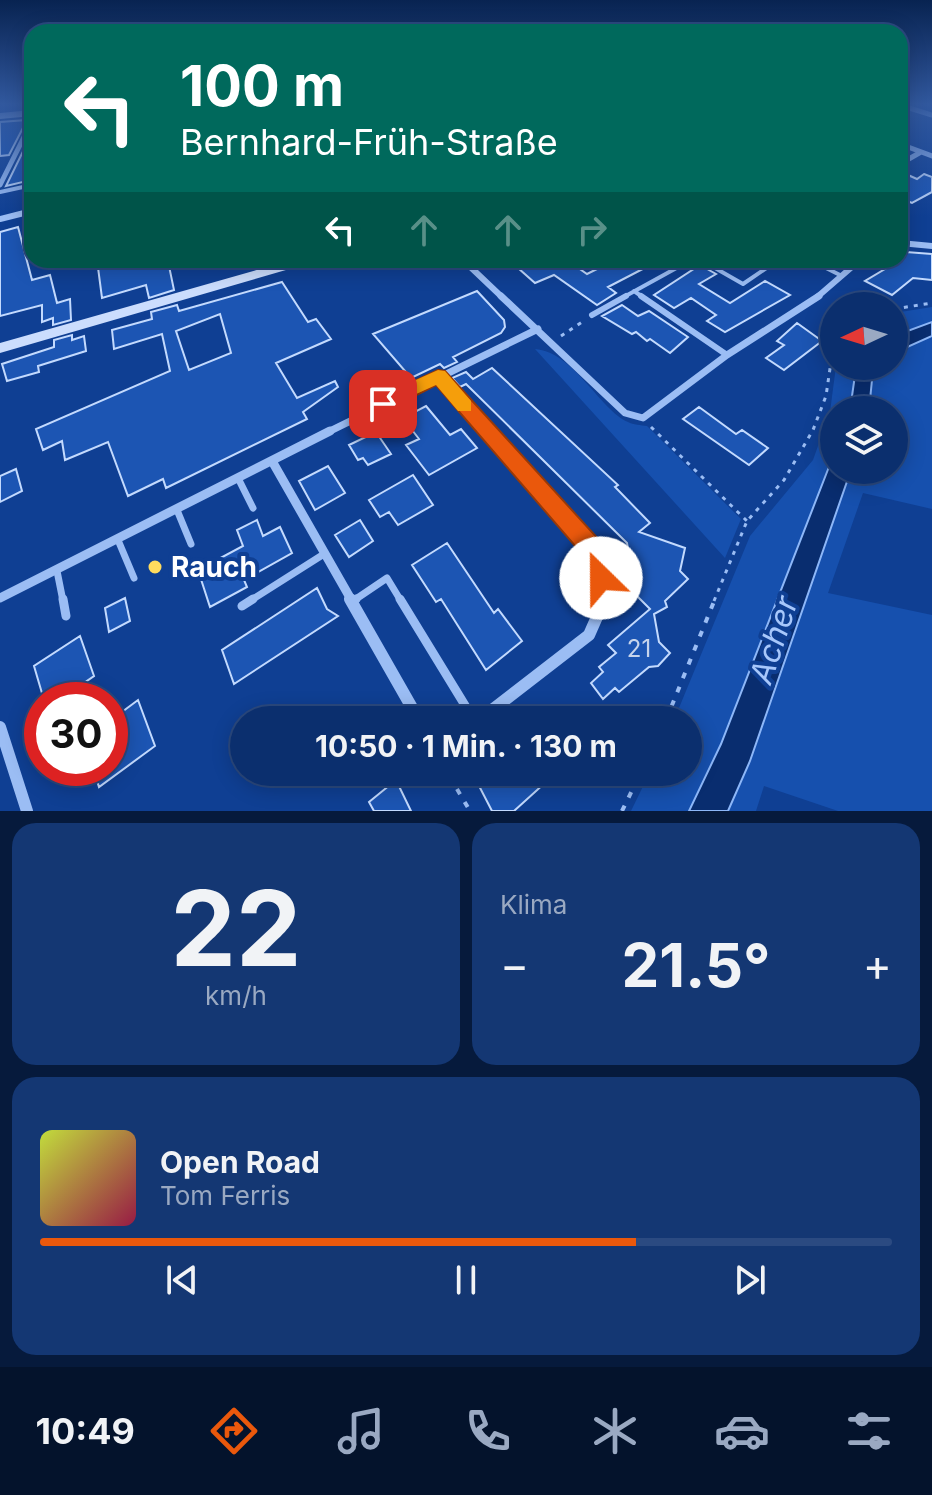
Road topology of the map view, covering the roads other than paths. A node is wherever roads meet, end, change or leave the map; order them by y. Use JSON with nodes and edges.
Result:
{"nodes":[{"id":1,"x":22,"y":142,"type":"edge"},
{"id":2,"x":908,"y":147,"type":"edge"},
{"id":3,"x":921,"y":152,"type":"junction"},
{"id":4,"x":932,"y":156,"type":"edge"},
{"id":5,"x":908,"y":159,"type":"edge"},
{"id":6,"x":0,"y":185,"type":"edge"},
{"id":7,"x":24,"y":187,"type":"edge"},
{"id":8,"x":0,"y":192,"type":"edge"},
{"id":9,"x":24,"y":213,"type":"edge"},
{"id":10,"x":0,"y":219,"type":"edge"},
{"id":11,"x":908,"y":244,"type":"edge"},
{"id":12,"x":932,"y":246,"type":"edge"},
{"id":13,"x":278,"y":268,"type":"edge"},
{"id":14,"x":472,"y":268,"type":"edge"},
{"id":15,"x":676,"y":268,"type":"edge"},
{"id":16,"x":715,"y":268,"type":"edge"},
{"id":17,"x":766,"y":268,"type":"edge"},
{"id":18,"x":826,"y":268,"type":"edge"},
{"id":19,"x":851,"y":268,"type":"edge"},
{"id":20,"x":842,"y":276,"type":"junction"},
{"id":21,"x":634,"y":291,"type":"junction"},
{"id":22,"x":592,"y":315,"type":"road end"},
{"id":23,"x":538,"y":329,"type":"junction"},
{"id":24,"x":0,"y":348,"type":"edge"},
{"id":25,"x":727,"y":355,"type":"junction"},
{"id":26,"x":438,"y":376,"type":"junction"},
{"id":27,"x":272,"y":461,"type":"junction"},
{"id":28,"x":238,"y":478,"type":"junction"},
{"id":29,"x":253,"y":508,"type":"dead end"},
{"id":30,"x":177,"y":510,"type":"junction"},
{"id":31,"x":118,"y":540,"type":"junction"},
{"id":32,"x":191,"y":544,"type":"dead end"},
{"id":33,"x":324,"y":554,"type":"junction"},
{"id":34,"x":57,"y":571,"type":"junction"},
{"id":35,"x":134,"y":578,"type":"dead end"},
{"id":36,"x":0,"y":598,"type":"edge"},
{"id":37,"x":352,"y":602,"type":"junction"},
{"id":38,"x":242,"y":606,"type":"dead end"},
{"id":39,"x":66,"y":616,"type":"dead end"},
{"id":40,"x":411,"y":706,"type":"edge"},
{"id":41,"x":468,"y":706,"type":"edge"},
{"id":42,"x":495,"y":706,"type":"edge"},
{"id":43,"x":0,"y":727,"type":"edge"},
{"id":44,"x":27,"y":811,"type":"edge"}],
"edges":[{"from":1,"to":6,"type":"street"},
{"from":2,"to":3,"type":"street"},
{"from":3,"to":4,"type":"street"},
{"from":3,"to":5,"type":"street"},
{"from":7,"to":8,"type":"lane"},
{"from":9,"to":10,"type":"street"},
{"from":11,"to":12,"type":"street"},
{"from":13,"to":24,"type":"street"},
{"from":14,"to":23,"type":"street"},
{"from":15,"to":21,"type":"lane"},
{"from":16,"to":17,"type":"lane"},
{"from":18,"to":20,"type":"lane"},
{"from":19,"to":20,"type":"street"},
{"from":20,"to":25,"type":"street"},
{"from":21,"to":22,"type":"lane"},
{"from":21,"to":25,"type":"lane"},
{"from":23,"to":25,"type":"street"},
{"from":23,"to":26,"type":"street"},
{"from":26,"to":27,"type":"street"},
{"from":26,"to":42,"type":"street"},
{"from":27,"to":28,"type":"street"},
{"from":27,"to":33,"type":"street"},
{"from":28,"to":29,"type":"lane"},
{"from":28,"to":30,"type":"street"},
{"from":30,"to":31,"type":"street"},
{"from":30,"to":32,"type":"lane"},
{"from":31,"to":34,"type":"street"},
{"from":31,"to":35,"type":"lane"},
{"from":33,"to":37,"type":"street"},
{"from":33,"to":38,"type":"lane"},
{"from":34,"to":36,"type":"street"},
{"from":34,"to":39,"type":"lane"},
{"from":37,"to":40,"type":"street"},
{"from":37,"to":41,"type":"lane"},
{"from":43,"to":44,"type":"street"}]}
